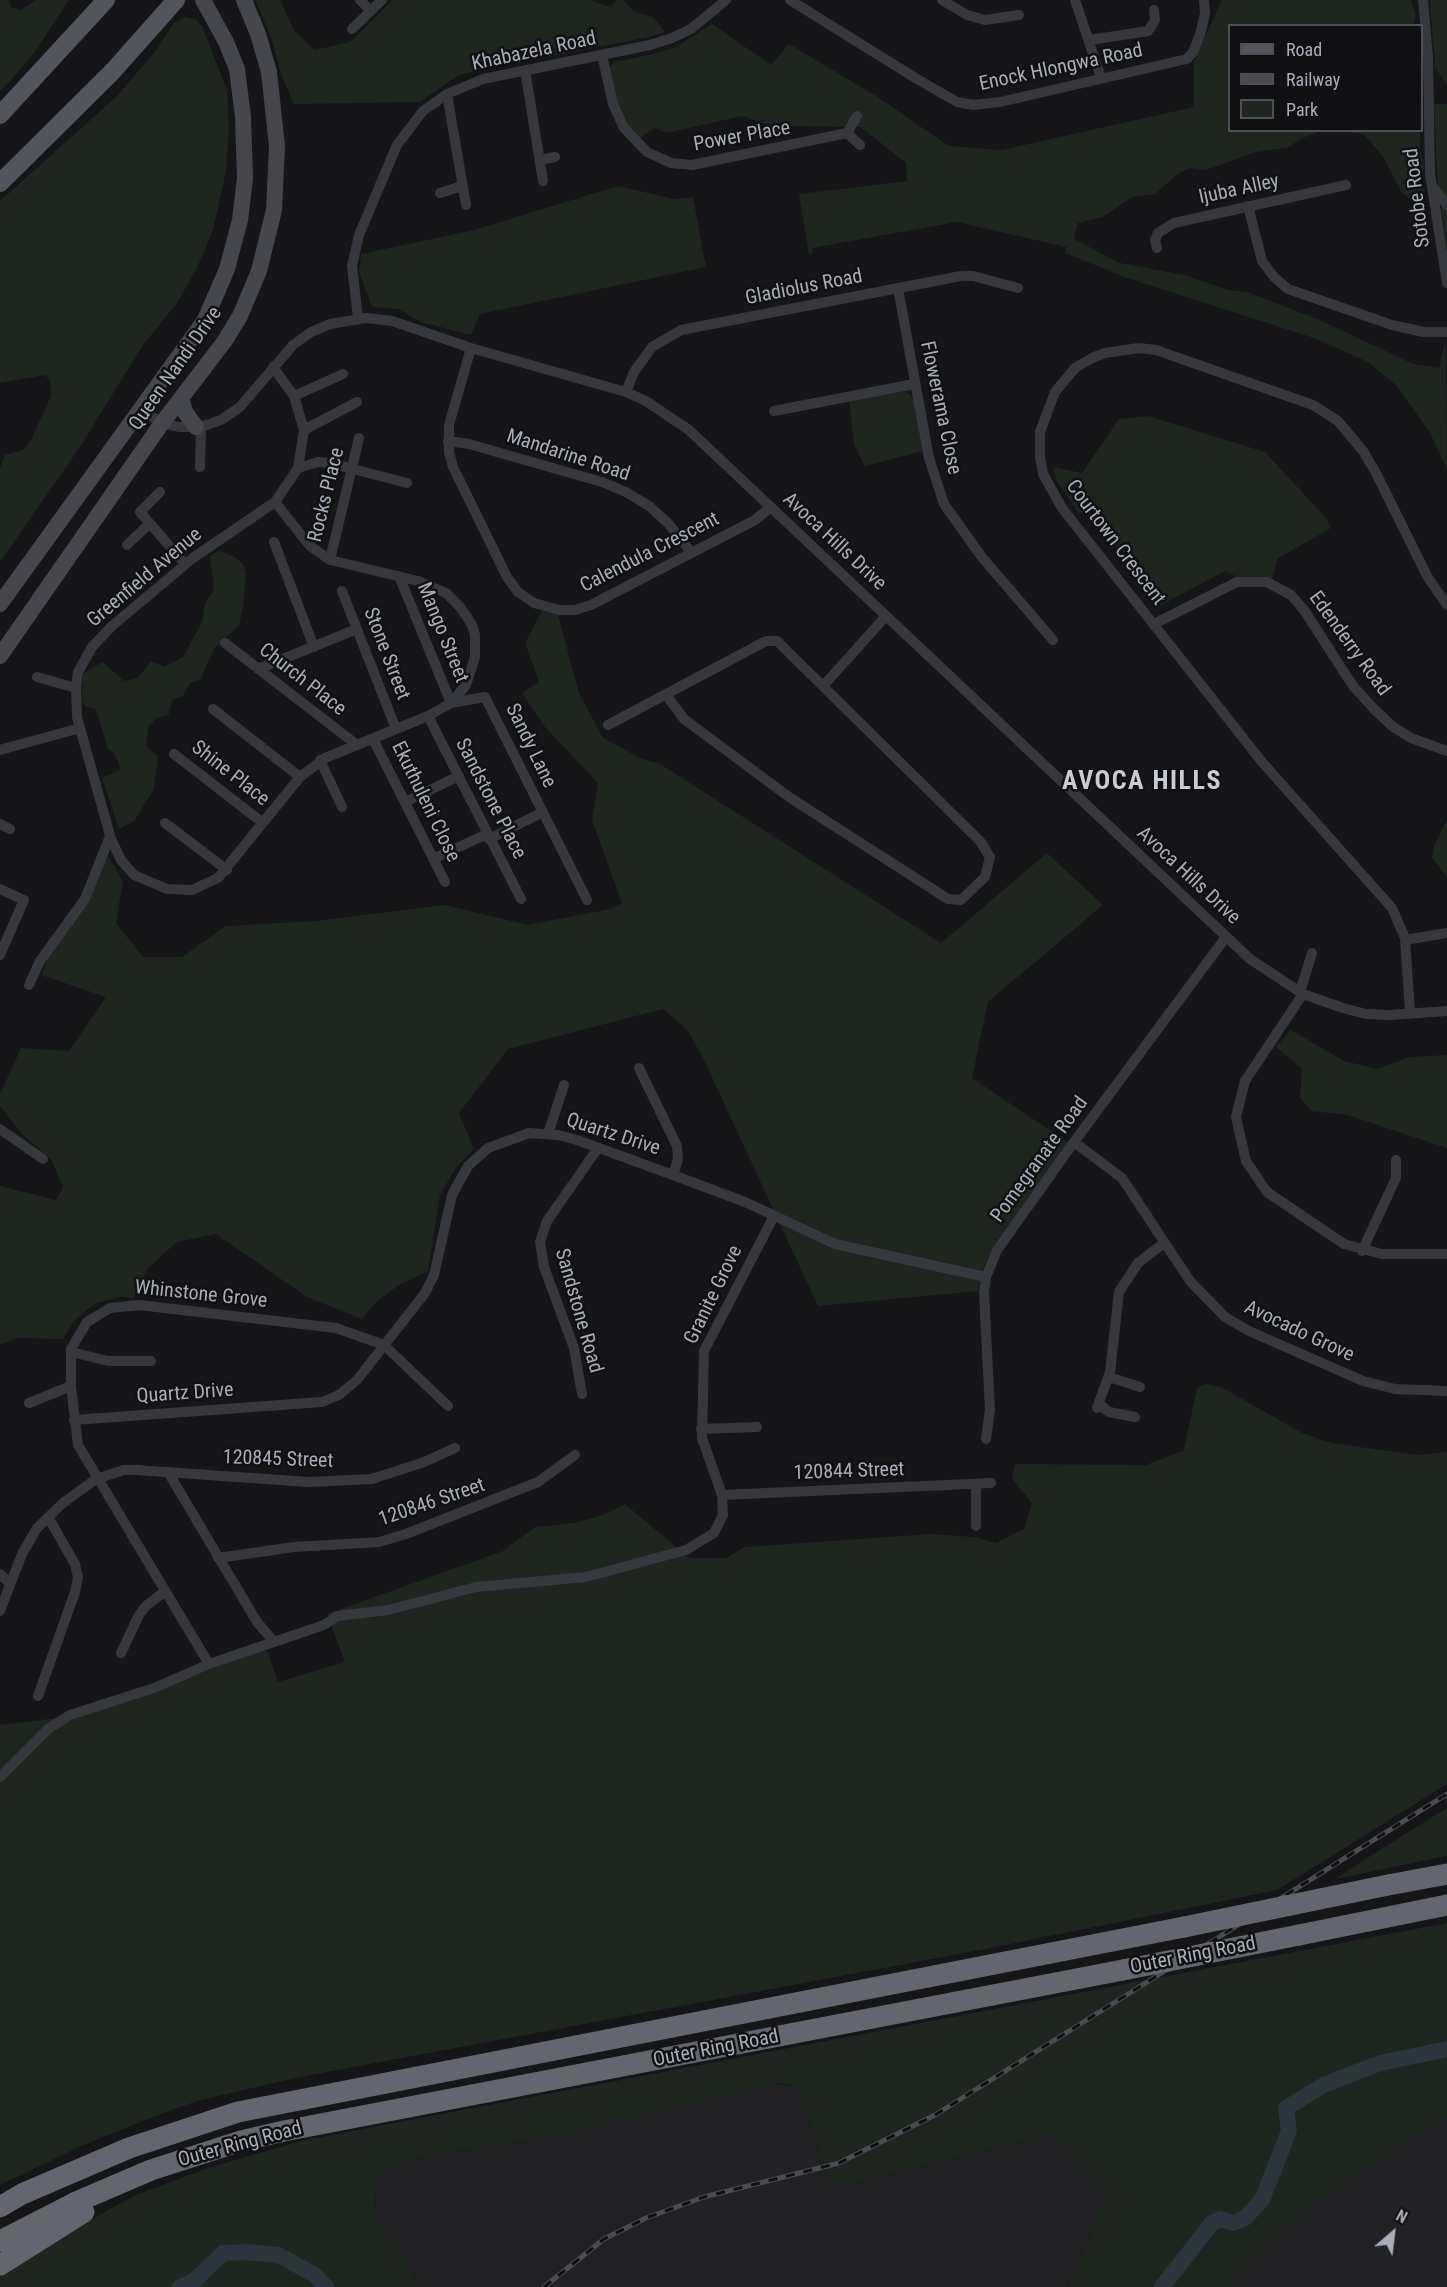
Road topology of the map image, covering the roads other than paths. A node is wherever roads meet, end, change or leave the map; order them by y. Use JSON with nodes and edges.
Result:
{"nodes":[{"id":1,"x":106,"y":0,"type":"edge"},
{"id":2,"x":176,"y":0,"type":"edge"},
{"id":3,"x":203,"y":0,"type":"edge"},
{"id":4,"x":244,"y":0,"type":"edge"},
{"id":5,"x":360,"y":0,"type":"edge"},
{"id":6,"x":382,"y":0,"type":"edge"},
{"id":7,"x":726,"y":0,"type":"edge"},
{"id":8,"x":790,"y":0,"type":"edge"},
{"id":9,"x":942,"y":0,"type":"edge"},
{"id":10,"x":1074,"y":0,"type":"edge"},
{"id":11,"x":1204,"y":0,"type":"edge"},
{"id":12,"x":1423,"y":0,"type":"edge"},
{"id":13,"x":1154,"y":10,"type":"dead end"},
{"id":14,"x":371,"y":11,"type":"junction"},
{"id":15,"x":1019,"y":15,"type":"dead end"},
{"id":16,"x":352,"y":29,"type":"dead end"},
{"id":17,"x":1090,"y":40,"type":"junction"},
{"id":18,"x":602,"y":55,"type":"junction"},
{"id":19,"x":525,"y":70,"type":"junction"},
{"id":20,"x":1101,"y":78,"type":"junction"},
{"id":21,"x":447,"y":94,"type":"junction"},
{"id":22,"x":0,"y":115,"type":"edge"},
{"id":23,"x":857,"y":116,"type":"dead end"},
{"id":24,"x":847,"y":133,"type":"junction"},
{"id":25,"x":860,"y":145,"type":"dead end"},
{"id":26,"x":555,"y":157,"type":"dead end"},
{"id":27,"x":540,"y":160,"type":"junction"},
{"id":28,"x":543,"y":181,"type":"dead end"},
{"id":29,"x":0,"y":183,"type":"edge"},
{"id":30,"x":1346,"y":185,"type":"dead end"},
{"id":31,"x":462,"y":186,"type":"junction"},
{"id":32,"x":1432,"y":186,"type":"junction"},
{"id":33,"x":440,"y":193,"type":"dead end"},
{"id":34,"x":466,"y":205,"type":"dead end"},
{"id":35,"x":1447,"y":205,"type":"edge"},
{"id":36,"x":1248,"y":206,"type":"junction"},
{"id":37,"x":1156,"y":248,"type":"dead end"},
{"id":38,"x":1447,"y":283,"type":"edge"},
{"id":39,"x":898,"y":288,"type":"junction"},
{"id":40,"x":1018,"y":288,"type":"dead end"},
{"id":41,"x":358,"y":318,"type":"junction"},
{"id":42,"x":1447,"y":332,"type":"edge"},
{"id":43,"x":471,"y":348,"type":"junction"},
{"id":44,"x":273,"y":367,"type":"junction"},
{"id":45,"x":343,"y":374,"type":"dead end"},
{"id":46,"x":914,"y":384,"type":"junction"},
{"id":47,"x":626,"y":392,"type":"junction"},
{"id":48,"x":294,"y":396,"type":"junction"},
{"id":49,"x":182,"y":398,"type":"junction"},
{"id":50,"x":357,"y":402,"type":"dead end"},
{"id":51,"x":139,"y":409,"type":"junction"},
{"id":52,"x":774,"y":411,"type":"dead end"},
{"id":53,"x":162,"y":423,"type":"junction"},
{"id":54,"x":199,"y":427,"type":"junction"},
{"id":55,"x":304,"y":430,"type":"junction"},
{"id":56,"x":359,"y":438,"type":"dead end"},
{"id":57,"x":448,"y":441,"type":"junction"},
{"id":58,"x":200,"y":468,"type":"dead end"},
{"id":59,"x":298,"y":468,"type":"junction"},
{"id":60,"x":351,"y":469,"type":"junction"},
{"id":61,"x":406,"y":483,"type":"dead end"},
{"id":62,"x":160,"y":492,"type":"dead end"},
{"id":63,"x":275,"y":502,"type":"junction"},
{"id":64,"x":771,"y":507,"type":"junction"},
{"id":65,"x":149,"y":524,"type":"junction"},
{"id":66,"x":274,"y":542,"type":"dead end"},
{"id":67,"x":127,"y":545,"type":"dead end"},
{"id":68,"x":691,"y":552,"type":"junction"},
{"id":69,"x":330,"y":560,"type":"junction"},
{"id":70,"x":185,"y":564,"type":"junction"},
{"id":71,"x":399,"y":576,"type":"junction"},
{"id":72,"x":342,"y":591,"type":"dead end"},
{"id":73,"x":0,"y":604,"type":"edge"},
{"id":74,"x":1447,"y":605,"type":"edge"},
{"id":75,"x":886,"y":616,"type":"junction"},
{"id":76,"x":1154,"y":624,"type":"junction"},
{"id":77,"x":357,"y":629,"type":"junction"},
{"id":78,"x":1053,"y":640,"type":"dead end"},
{"id":79,"x":225,"y":643,"type":"dead end"},
{"id":80,"x":314,"y":647,"type":"junction"},
{"id":81,"x":0,"y":656,"type":"edge"},
{"id":82,"x":258,"y":669,"type":"junction"},
{"id":83,"x":37,"y":677,"type":"dead end"},
{"id":84,"x":824,"y":685,"type":"junction"},
{"id":85,"x":75,"y":688,"type":"junction"},
{"id":86,"x":667,"y":696,"type":"junction"},
{"id":87,"x":451,"y":704,"type":"junction"},
{"id":88,"x":213,"y":709,"type":"dead end"},
{"id":89,"x":428,"y":716,"type":"junction"},
{"id":90,"x":608,"y":725,"type":"dead end"},
{"id":91,"x":80,"y":728,"type":"junction"},
{"id":92,"x":396,"y":729,"type":"junction"},
{"id":93,"x":373,"y":739,"type":"junction"},
{"id":94,"x":357,"y":745,"type":"junction"},
{"id":95,"x":0,"y":750,"type":"edge"},
{"id":96,"x":1447,"y":751,"type":"edge"},
{"id":97,"x":174,"y":754,"type":"dead end"},
{"id":98,"x":320,"y":760,"type":"junction"},
{"id":99,"x":459,"y":776,"type":"junction"},
{"id":100,"x":300,"y":777,"type":"junction"},
{"id":101,"x":405,"y":802,"type":"junction"},
{"id":102,"x":342,"y":807,"type":"dead end"},
{"id":103,"x":543,"y":812,"type":"junction"},
{"id":104,"x":165,"y":823,"type":"dead end"},
{"id":105,"x":263,"y":823,"type":"junction"},
{"id":106,"x":110,"y":836,"type":"junction"},
{"id":107,"x":488,"y":836,"type":"junction"},
{"id":108,"x":433,"y":859,"type":"junction"},
{"id":109,"x":227,"y":870,"type":"junction"},
{"id":110,"x":445,"y":882,"type":"dead end"},
{"id":111,"x":0,"y":889,"type":"edge"},
{"id":112,"x":520,"y":899,"type":"dead end"},
{"id":113,"x":587,"y":900,"type":"dead end"},
{"id":114,"x":1447,"y":933,"type":"edge"},
{"id":115,"x":1226,"y":937,"type":"junction"},
{"id":116,"x":1405,"y":940,"type":"junction"},
{"id":117,"x":1312,"y":953,"type":"dead end"},
{"id":118,"x":0,"y":955,"type":"edge"},
{"id":119,"x":29,"y":986,"type":"dead end"},
{"id":120,"x":1301,"y":993,"type":"junction"},
{"id":121,"x":1447,"y":1011,"type":"edge"},
{"id":122,"x":1410,"y":1013,"type":"junction"},
{"id":123,"x":639,"y":1068,"type":"dead end"},
{"id":124,"x":564,"y":1085,"type":"dead end"},
{"id":125,"x":0,"y":1129,"type":"edge"},
{"id":126,"x":548,"y":1134,"type":"junction"},
{"id":127,"x":1074,"y":1142,"type":"junction"},
{"id":128,"x":598,"y":1148,"type":"junction"},
{"id":129,"x":43,"y":1159,"type":"dead end"},
{"id":130,"x":1396,"y":1160,"type":"dead end"},
{"id":131,"x":673,"y":1174,"type":"junction"},
{"id":132,"x":774,"y":1216,"type":"junction"},
{"id":133,"x":1164,"y":1243,"type":"junction"},
{"id":134,"x":1362,"y":1251,"type":"junction"},
{"id":135,"x":1447,"y":1254,"type":"edge"},
{"id":136,"x":986,"y":1277,"type":"junction"},
{"id":137,"x":384,"y":1345,"type":"junction"},
{"id":138,"x":71,"y":1352,"type":"junction"},
{"id":139,"x":151,"y":1361,"type":"dead end"},
{"id":140,"x":1109,"y":1377,"type":"junction"},
{"id":141,"x":71,"y":1386,"type":"junction"},
{"id":142,"x":1140,"y":1387,"type":"dead end"},
{"id":143,"x":1447,"y":1391,"type":"edge"},
{"id":144,"x":582,"y":1394,"type":"dead end"},
{"id":145,"x":28,"y":1403,"type":"dead end"},
{"id":146,"x":448,"y":1406,"type":"dead end"},
{"id":147,"x":1135,"y":1417,"type":"dead end"},
{"id":148,"x":74,"y":1420,"type":"junction"},
{"id":149,"x":757,"y":1426,"type":"dead end"},
{"id":150,"x":701,"y":1429,"type":"junction"},
{"id":151,"x":986,"y":1439,"type":"dead end"},
{"id":152,"x":455,"y":1448,"type":"dead end"},
{"id":153,"x":575,"y":1455,"type":"dead end"},
{"id":154,"x":168,"y":1472,"type":"junction"},
{"id":155,"x":96,"y":1479,"type":"junction"},
{"id":156,"x":991,"y":1483,"type":"dead end"},
{"id":157,"x":976,"y":1485,"type":"junction"},
{"id":158,"x":722,"y":1495,"type":"junction"},
{"id":159,"x":48,"y":1517,"type":"junction"},
{"id":160,"x":976,"y":1526,"type":"dead end"},
{"id":161,"x":218,"y":1558,"type":"junction"},
{"id":162,"x":0,"y":1574,"type":"edge"},
{"id":163,"x":10,"y":1584,"type":"junction"},
{"id":164,"x":165,"y":1591,"type":"junction"},
{"id":165,"x":0,"y":1611,"type":"edge"},
{"id":166,"x":274,"y":1642,"type":"junction"},
{"id":167,"x":121,"y":1653,"type":"dead end"},
{"id":168,"x":208,"y":1664,"type":"junction"},
{"id":169,"x":38,"y":1696,"type":"dead end"},
{"id":170,"x":0,"y":1778,"type":"edge"},
{"id":171,"x":1447,"y":1874,"type":"edge"},
{"id":172,"x":1447,"y":1905,"type":"edge"},
{"id":173,"x":180,"y":2160,"type":"junction"},
{"id":174,"x":0,"y":2205,"type":"edge"},
{"id":175,"x":0,"y":2241,"type":"edge"},
{"id":176,"x":0,"y":2265,"type":"edge"}],
"edges":[{"from":1,"to":22,"type":"main road"},
{"from":2,"to":29,"type":"main road"},
{"from":3,"to":51,"type":"main road","name":"Queen Nandi Drive"},
{"from":4,"to":49,"type":"main road","name":"Queen Nandi Drive"},
{"from":5,"to":14,"type":"street"},
{"from":6,"to":14,"type":"street"},
{"from":7,"to":18,"type":"street","name":"Khabazela Road"},
{"from":8,"to":20,"type":"street","name":"Enock Hlongwa Road"},
{"from":9,"to":15,"type":"street"},
{"from":10,"to":17,"type":"street"},
{"from":11,"to":20,"type":"street","name":"Enock Hlongwa Road"},
{"from":12,"to":32,"type":"street","name":"Sotobe Road"},
{"from":13,"to":17,"type":"street"},
{"from":14,"to":16,"type":"street"},
{"from":17,"to":20,"type":"street"},
{"from":18,"to":19,"type":"street","name":"Khabazela Road"},
{"from":18,"to":24,"type":"street","name":"Power Place"},
{"from":19,"to":21,"type":"street","name":"Khabazela Road"},
{"from":19,"to":27,"type":"street"},
{"from":21,"to":31,"type":"street"},
{"from":21,"to":41,"type":"street","name":"Khabazela Road"},
{"from":23,"to":24,"type":"street"},
{"from":24,"to":25,"type":"street"},
{"from":26,"to":27,"type":"street"},
{"from":27,"to":28,"type":"street"},
{"from":30,"to":36,"type":"street","name":"Ijuba Alley"},
{"from":31,"to":33,"type":"street"},
{"from":31,"to":34,"type":"street"},
{"from":32,"to":35,"type":"street"},
{"from":32,"to":38,"type":"street","name":"Sotobe Road"},
{"from":36,"to":37,"type":"street","name":"Ijuba Alley"},
{"from":36,"to":42,"type":"street"},
{"from":39,"to":40,"type":"street","name":"Gladiolus Road"},
{"from":39,"to":46,"type":"street","name":"Flowerama Close"},
{"from":39,"to":47,"type":"street","name":"Gladiolus Road"},
{"from":41,"to":43,"type":"street","name":"Avoca Hills Drive"},
{"from":41,"to":44,"type":"street","name":"Avoca Hills Drive"},
{"from":43,"to":47,"type":"street","name":"Avoca Hills Drive"},
{"from":43,"to":57,"type":"street","name":"Calendula Crescent"},
{"from":44,"to":48,"type":"street","name":"Greenfield Avenue"},
{"from":44,"to":54,"type":"street","name":"Avoca Hills Drive"},
{"from":45,"to":48,"type":"street"},
{"from":46,"to":52,"type":"street"},
{"from":46,"to":78,"type":"street","name":"Flowerama Close"},
{"from":47,"to":64,"type":"street","name":"Avoca Hills Drive"},
{"from":48,"to":55,"type":"street","name":"Greenfield Avenue"},
{"from":49,"to":53,"type":"main road","name":"Queen Nandi Drive"},
{"from":49,"to":54,"type":"main road"},
{"from":50,"to":55,"type":"street"},
{"from":51,"to":53,"type":"street"},
{"from":51,"to":73,"type":"main road","name":"Queen Nandi Drive"},
{"from":53,"to":54,"type":"street"},
{"from":53,"to":81,"type":"main road","name":"Queen Nandi Drive"},
{"from":54,"to":58,"type":"street"},
{"from":55,"to":59,"type":"street","name":"Greenfield Avenue"},
{"from":56,"to":60,"type":"street","name":"Rocks Place"},
{"from":57,"to":68,"type":"street","name":"Mandarine Road"},
{"from":57,"to":68,"type":"street","name":"Calendula Crescent"},
{"from":59,"to":60,"type":"street"},
{"from":59,"to":63,"type":"street","name":"Greenfield Avenue"},
{"from":60,"to":61,"type":"street"},
{"from":60,"to":69,"type":"street","name":"Rocks Place"},
{"from":62,"to":65,"type":"street"},
{"from":63,"to":69,"type":"street","name":"Greenfield Avenue"},
{"from":63,"to":70,"type":"street","name":"Greenfield Avenue"},
{"from":64,"to":68,"type":"street","name":"Calendula Crescent"},
{"from":64,"to":75,"type":"street","name":"Avoca Hills Drive"},
{"from":65,"to":67,"type":"street"},
{"from":65,"to":70,"type":"street"},
{"from":66,"to":80,"type":"street"},
{"from":69,"to":71,"type":"street","name":"Greenfield Avenue"},
{"from":70,"to":85,"type":"street","name":"Greenfield Avenue"},
{"from":71,"to":87,"type":"street","name":"Mango Street"},
{"from":71,"to":87,"type":"street","name":"Greenfield Avenue"},
{"from":72,"to":77,"type":"street","name":"Stone Street"},
{"from":74,"to":76,"type":"street","name":"Courtown Crescent"},
{"from":75,"to":84,"type":"street"},
{"from":75,"to":115,"type":"street","name":"Avoca Hills Drive"},
{"from":76,"to":96,"type":"street","name":"Edenderry Road"},
{"from":76,"to":116,"type":"street","name":"Courtown Crescent"},
{"from":77,"to":80,"type":"street"},
{"from":77,"to":92,"type":"street","name":"Stone Street"},
{"from":79,"to":82,"type":"street","name":"Church Place"},
{"from":80,"to":82,"type":"street"},
{"from":82,"to":94,"type":"street","name":"Church Place"},
{"from":83,"to":85,"type":"street"},
{"from":84,"to":86,"type":"street"},
{"from":84,"to":86,"type":"street"},
{"from":85,"to":91,"type":"street","name":"Greenfield Avenue"},
{"from":86,"to":90,"type":"street"},
{"from":87,"to":89,"type":"street","name":"Greenfield Avenue"},
{"from":87,"to":103,"type":"street","name":"Sandy Lane"},
{"from":88,"to":100,"type":"street"},
{"from":89,"to":92,"type":"street","name":"Greenfield Avenue"},
{"from":89,"to":99,"type":"street","name":"Sandstone Place"},
{"from":91,"to":95,"type":"street"},
{"from":91,"to":106,"type":"street","name":"Greenfield Avenue"},
{"from":92,"to":93,"type":"street","name":"Greenfield Avenue"},
{"from":93,"to":94,"type":"street","name":"Greenfield Avenue"},
{"from":93,"to":101,"type":"street","name":"Ekuthuleni Close"},
{"from":94,"to":98,"type":"street","name":"Greenfield Avenue"},
{"from":97,"to":105,"type":"street","name":"Shine Place"},
{"from":98,"to":100,"type":"street","name":"Greenfield Avenue"},
{"from":98,"to":102,"type":"street"},
{"from":99,"to":101,"type":"street"},
{"from":99,"to":107,"type":"street","name":"Sandstone Place"},
{"from":100,"to":105,"type":"street","name":"Greenfield Avenue"},
{"from":101,"to":108,"type":"street","name":"Ekuthuleni Close"},
{"from":103,"to":107,"type":"street","name":"Sandy Lane"},
{"from":103,"to":113,"type":"street","name":"Sandy Lane"},
{"from":104,"to":109,"type":"street"},
{"from":105,"to":109,"type":"street","name":"Greenfield Avenue"},
{"from":106,"to":109,"type":"street","name":"Greenfield Avenue"},
{"from":106,"to":119,"type":"street"},
{"from":107,"to":108,"type":"street","name":"Sandy Lane"},
{"from":107,"to":112,"type":"street","name":"Sandstone Place"},
{"from":108,"to":110,"type":"street","name":"Ekuthuleni Close"},
{"from":111,"to":118,"type":"street"},
{"from":114,"to":116,"type":"street"},
{"from":115,"to":120,"type":"street","name":"Avoca Hills Drive"},
{"from":115,"to":127,"type":"street","name":"Pomegranate Road"},
{"from":116,"to":122,"type":"street","name":"Courtown Crescent"},
{"from":117,"to":120,"type":"street"},
{"from":120,"to":122,"type":"street","name":"Avoca Hills Drive"},
{"from":120,"to":134,"type":"street"},
{"from":121,"to":122,"type":"street","name":"Avoca Hills Drive"},
{"from":123,"to":131,"type":"street"},
{"from":124,"to":126,"type":"street"},
{"from":125,"to":129,"type":"street"},
{"from":126,"to":128,"type":"street","name":"Quartz Drive"},
{"from":126,"to":137,"type":"street","name":"Quartz Drive"},
{"from":127,"to":133,"type":"street","name":"Avocado Grove"},
{"from":127,"to":136,"type":"street","name":"Pomegranate Road"},
{"from":128,"to":131,"type":"street","name":"Quartz Drive"},
{"from":128,"to":144,"type":"street","name":"Sandstone Road"},
{"from":130,"to":134,"type":"street"},
{"from":131,"to":132,"type":"street","name":"Quartz Drive"},
{"from":132,"to":136,"type":"street","name":"Quartz Drive"},
{"from":132,"to":150,"type":"street","name":"Granite Grove"},
{"from":133,"to":140,"type":"street"},
{"from":133,"to":143,"type":"street","name":"Avocado Grove"},
{"from":134,"to":135,"type":"street"},
{"from":136,"to":151,"type":"street","name":"Pomegranate Road"},
{"from":137,"to":138,"type":"street","name":"Whinstone Grove"},
{"from":137,"to":146,"type":"street"},
{"from":137,"to":148,"type":"street","name":"Quartz Drive"},
{"from":138,"to":139,"type":"street"},
{"from":138,"to":141,"type":"street","name":"Whinstone Grove"},
{"from":140,"to":142,"type":"street"},
{"from":140,"to":147,"type":"street"},
{"from":141,"to":145,"type":"street"},
{"from":141,"to":148,"type":"street","name":"Whinstone Grove"},
{"from":148,"to":155,"type":"street","name":"Whinstone Grove"},
{"from":149,"to":150,"type":"street"},
{"from":150,"to":158,"type":"street","name":"Granite Grove"},
{"from":152,"to":154,"type":"street","name":"120845 Street"},
{"from":153,"to":161,"type":"street","name":"120846 Street"},
{"from":154,"to":155,"type":"street","name":"120845 Street"},
{"from":154,"to":161,"type":"street"},
{"from":155,"to":159,"type":"street"},
{"from":155,"to":164,"type":"street","name":"Whinstone Grove"},
{"from":156,"to":157,"type":"street","name":"120844 Street"},
{"from":157,"to":158,"type":"street","name":"120844 Street"},
{"from":157,"to":160,"type":"street"},
{"from":158,"to":166,"type":"street","name":"Granite Grove"},
{"from":159,"to":163,"type":"street"},
{"from":159,"to":169,"type":"street"},
{"from":161,"to":166,"type":"street"},
{"from":162,"to":163,"type":"street"},
{"from":163,"to":165,"type":"street"},
{"from":164,"to":167,"type":"street"},
{"from":164,"to":168,"type":"street","name":"Whinstone Grove"},
{"from":166,"to":168,"type":"street"},
{"from":168,"to":170,"type":"street"},
{"from":171,"to":174,"type":"highway","name":"Outer Ring Road","bridge":true},
{"from":172,"to":173,"type":"highway","name":"Outer Ring Road","bridge":true},
{"from":173,"to":175,"type":"highway","name":"Outer Ring Road"},
{"from":173,"to":176,"type":"highway"}]}
